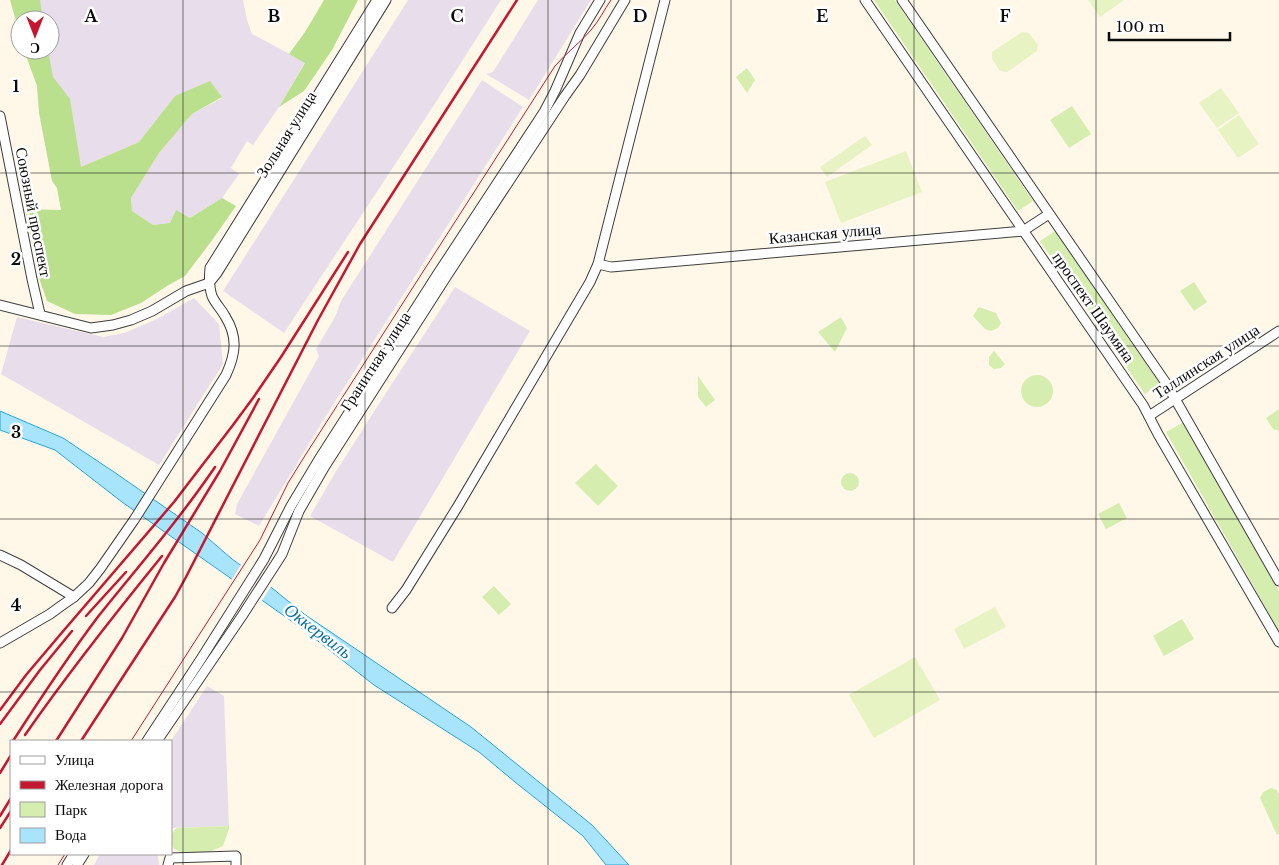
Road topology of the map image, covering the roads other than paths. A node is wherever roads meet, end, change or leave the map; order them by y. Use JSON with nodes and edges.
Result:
{"nodes":[{"id":1,"x":377,"y":0,"type":"edge"},
{"id":2,"x":386,"y":0,"type":"edge"},
{"id":3,"x":600,"y":0,"type":"edge"},
{"id":4,"x":625,"y":0,"type":"edge"},
{"id":5,"x":665,"y":0,"type":"edge"},
{"id":6,"x":865,"y":0,"type":"edge"},
{"id":7,"x":902,"y":0,"type":"edge"},
{"id":8,"x":0,"y":116,"type":"edge"},
{"id":9,"x":1049,"y":214,"type":"junction"},
{"id":10,"x":1023,"y":231,"type":"junction"},
{"id":11,"x":598,"y":264,"type":"junction"},
{"id":12,"x":209,"y":283,"type":"junction"},
{"id":13,"x":0,"y":304,"type":"edge"},
{"id":14,"x":40,"y":314,"type":"junction"},
{"id":15,"x":1279,"y":332,"type":"edge"},
{"id":16,"x":1175,"y":399,"type":"junction"},
{"id":17,"x":1149,"y":416,"type":"junction"},
{"id":18,"x":0,"y":555,"type":"edge"},
{"id":19,"x":1279,"y":581,"type":"edge"},
{"id":20,"x":74,"y":597,"type":"junction"},
{"id":21,"x":392,"y":608,"type":"dead end"},
{"id":22,"x":1279,"y":642,"type":"edge"},
{"id":23,"x":0,"y":643,"type":"edge"},
{"id":24,"x":148,"y":740,"type":"edge"},
{"id":25,"x":157,"y":740,"type":"edge"},
{"id":26,"x":169,"y":861,"type":"edge"},
{"id":27,"x":236,"y":865,"type":"edge"}],
"edges":[{"from":1,"to":12,"type":"street","name":"Зольная улица"},
{"from":2,"to":12,"type":"street","name":"Зольная улица"},
{"from":3,"to":24,"type":"street","name":"Гранитная улица"},
{"from":4,"to":25,"type":"street","name":"Гранитная улица"},
{"from":5,"to":11,"type":"street"},
{"from":6,"to":10,"type":"street","name":"проспект Шаумяна"},
{"from":7,"to":9,"type":"street","name":"проспект Шаумяна"},
{"from":8,"to":14,"type":"street","name":"Союзный проспект"},
{"from":9,"to":10,"type":"street","name":"Казанская улица"},
{"from":9,"to":16,"type":"street","name":"проспект Шаумяна"},
{"from":10,"to":11,"type":"street","name":"Казанская улица"},
{"from":10,"to":17,"type":"street","name":"проспект Шаумяна"},
{"from":11,"to":21,"type":"street"},
{"from":12,"to":14,"type":"street"},
{"from":12,"to":20,"type":"street"},
{"from":13,"to":14,"type":"street"},
{"from":15,"to":16,"type":"street","name":"Таллинская улица"},
{"from":16,"to":17,"type":"street","name":"Таллинская улица"},
{"from":16,"to":19,"type":"street","name":"проспект Шаумяна"},
{"from":17,"to":22,"type":"street","name":"проспект Шаумяна"},
{"from":18,"to":20,"type":"street"},
{"from":20,"to":23,"type":"street"},
{"from":26,"to":27,"type":"street"}]}
